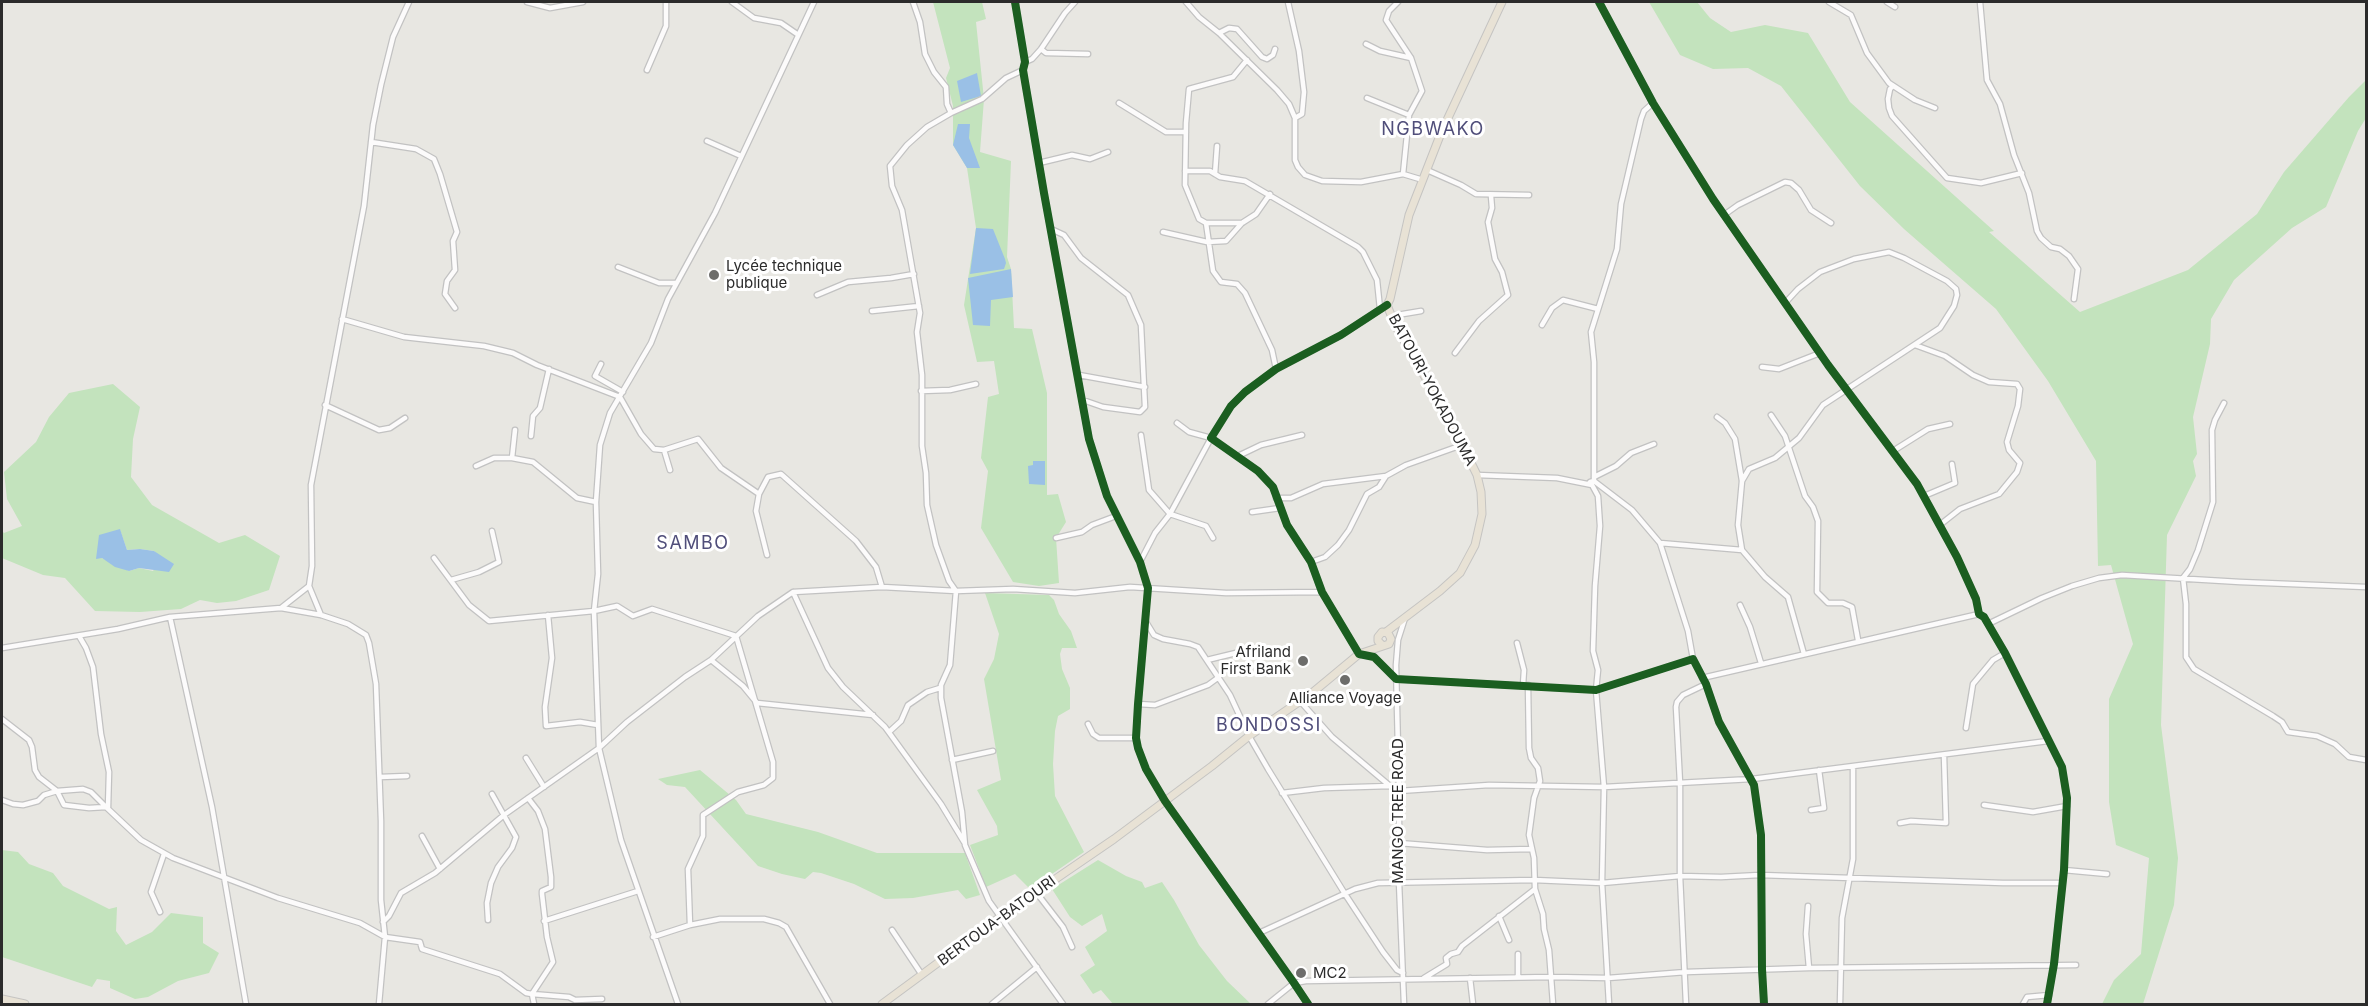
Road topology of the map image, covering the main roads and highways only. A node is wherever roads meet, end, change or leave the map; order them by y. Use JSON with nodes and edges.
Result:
{"nodes":[{"id":1,"x":1502,"y":2,"type":"edge"},
{"id":2,"x":1402,"y":621,"type":"junction"},
{"id":3,"x":1386,"y":632,"type":"junction"},
{"id":4,"x":1391,"y":639,"type":"junction"},
{"id":5,"x":1380,"y":642,"type":"junction"},
{"id":6,"x":2,"y":999,"type":"edge"},
{"id":7,"x":25,"y":1005,"type":"edge"},
{"id":8,"x":882,"y":1005,"type":"edge"}],
"edges":[{"from":1,"to":2,"type":"highway","name":"BATOURI-YOKADOUMA"},
{"from":2,"to":3,"type":"highway","name":"BATOURI-YOKADOUMA"},
{"from":2,"to":4,"type":"highway","name":"BATOURI-YOKADOUMA"},
{"from":3,"to":4,"type":"highway"},
{"from":3,"to":5,"type":"highway","name":"BATOURI-YOKADOUMA"},
{"from":4,"to":5,"type":"highway"},
{"from":5,"to":8,"type":"highway","name":"BERTOUA-BATOURI"},
{"from":6,"to":7,"type":"highway"}]}
